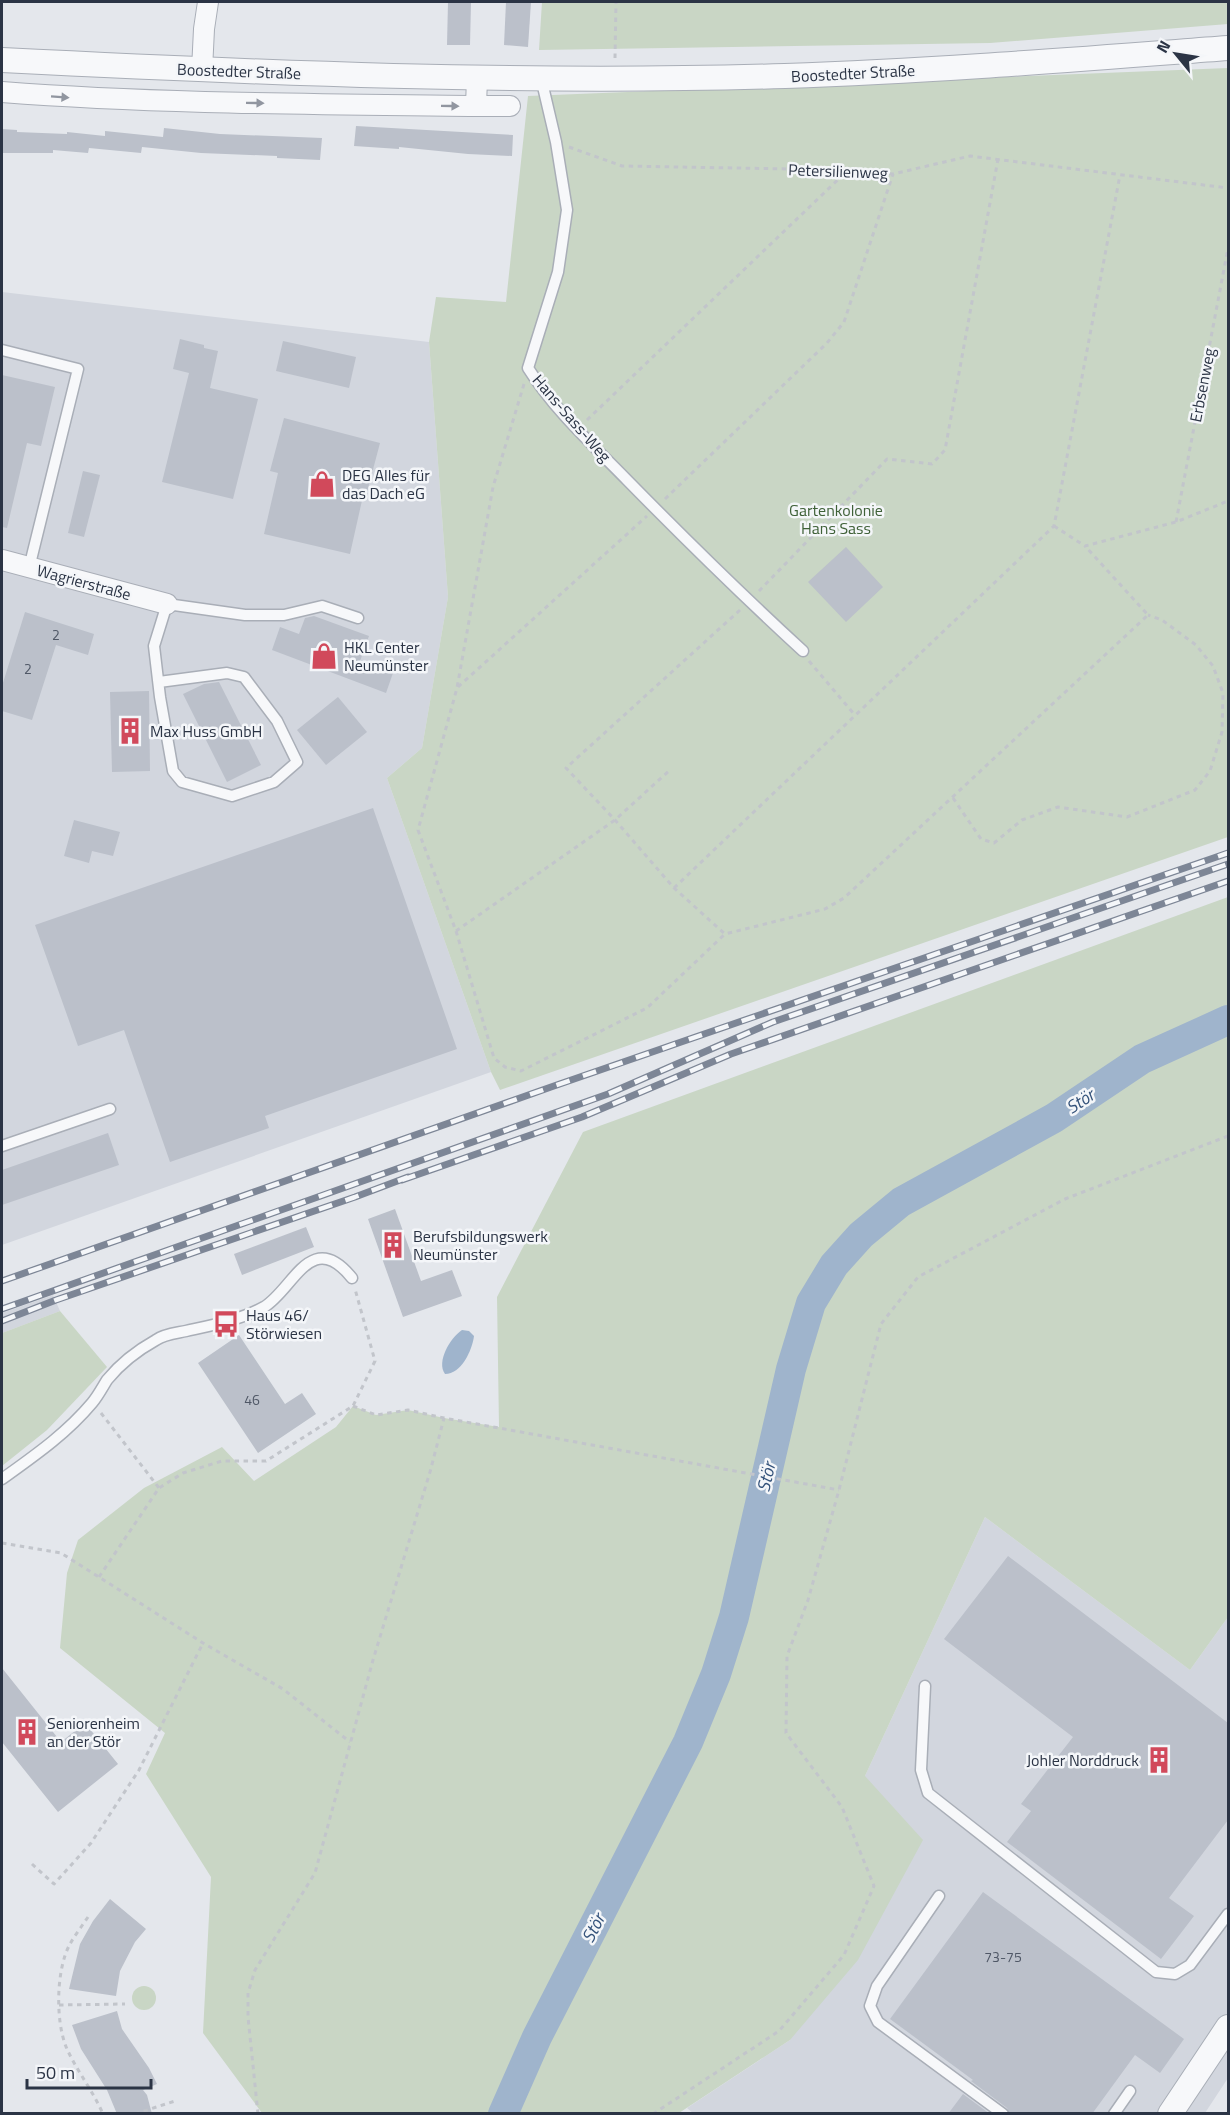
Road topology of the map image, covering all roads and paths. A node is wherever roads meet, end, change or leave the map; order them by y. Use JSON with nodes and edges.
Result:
{"nodes":[{"id":1,"x":208,"y":2,"type":"edge"},
{"id":2,"x":616,"y":2,"type":"edge"},
{"id":3,"x":1228,"y":48,"type":"edge"},
{"id":4,"x":2,"y":60,"type":"edge"},
{"id":5,"x":202,"y":70,"type":"junction"},
{"id":6,"x":477,"y":78,"type":"junction"},
{"id":7,"x":541,"y":78,"type":"junction"},
{"id":8,"x":613,"y":78,"type":"junction"},
{"id":9,"x":2,"y":92,"type":"edge"},
{"id":10,"x":476,"y":106,"type":"junction"},
{"id":11,"x":510,"y":106,"type":"dead end"},
{"id":12,"x":556,"y":142,"type":"junction"},
{"id":13,"x":998,"y":159,"type":"junction"},
{"id":14,"x":848,"y":170,"type":"junction"},
{"id":15,"x":893,"y":174,"type":"junction"},
{"id":16,"x":1120,"y":175,"type":"junction"},
{"id":17,"x":1228,"y":188,"type":"edge"},
{"id":18,"x":1228,"y":248,"type":"edge"},
{"id":19,"x":2,"y":350,"type":"edge"},
{"id":20,"x":528,"y":368,"type":"junction"},
{"id":21,"x":578,"y":429,"type":"junction"},
{"id":22,"x":1228,"y":501,"type":"edge"},
{"id":23,"x":655,"y":508,"type":"junction"},
{"id":24,"x":1176,"y":522,"type":"junction"},
{"id":25,"x":1054,"y":526,"type":"junction"},
{"id":26,"x":1085,"y":546,"type":"junction"},
{"id":27,"x":2,"y":560,"type":"edge"},
{"id":28,"x":29,"y":568,"type":"junction"},
{"id":29,"x":749,"y":602,"type":"junction"},
{"id":30,"x":167,"y":604,"type":"junction"},
{"id":31,"x":1148,"y":615,"type":"junction"},
{"id":32,"x":358,"y":618,"type":"dead end"},
{"id":33,"x":803,"y":651,"type":"joint"},
{"id":34,"x":159,"y":682,"type":"junction"},
{"id":35,"x":457,"y":688,"type":"junction"},
{"id":36,"x":854,"y":714,"type":"junction"},
{"id":37,"x":670,"y":769,"type":"dead end"},
{"id":38,"x":953,"y":798,"type":"junction"},
{"id":39,"x":615,"y":820,"type":"junction"},
{"id":40,"x":674,"y":888,"type":"junction"},
{"id":41,"x":456,"y":931,"type":"junction"},
{"id":42,"x":725,"y":934,"type":"junction"},
{"id":43,"x":110,"y":1108,"type":"dead end"},
{"id":44,"x":1228,"y":1136,"type":"edge"},
{"id":45,"x":2,"y":1146,"type":"edge"},
{"id":46,"x":352,"y":1278,"type":"joint"},
{"id":47,"x":92,"y":1402,"type":"junction"},
{"id":48,"x":352,"y":1406,"type":"junction"},
{"id":49,"x":444,"y":1418,"type":"junction"},
{"id":50,"x":2,"y":1479,"type":"edge"},
{"id":51,"x":159,"y":1488,"type":"junction"},
{"id":52,"x":839,"y":1490,"type":"junction"},
{"id":53,"x":2,"y":1543,"type":"edge"},
{"id":54,"x":99,"y":1577,"type":"junction"},
{"id":55,"x":203,"y":1643,"type":"junction"},
{"id":56,"x":926,"y":1686,"type":"dead end"},
{"id":57,"x":351,"y":1742,"type":"junction"},
{"id":58,"x":32,"y":1864,"type":"dead end"},
{"id":59,"x":939,"y":1896,"type":"dead end"},
{"id":60,"x":1228,"y":1914,"type":"edge"},
{"id":61,"x":88,"y":1917,"type":"dead end"},
{"id":62,"x":125,"y":2004,"type":"dead end"},
{"id":63,"x":59,"y":2006,"type":"junction"},
{"id":64,"x":1228,"y":2026,"type":"edge"},
{"id":65,"x":1130,"y":2091,"type":"dead end"},
{"id":66,"x":176,"y":2100,"type":"dead end"},
{"id":67,"x":103,"y":2114,"type":"edge"},
{"id":68,"x":135,"y":2114,"type":"edge"},
{"id":69,"x":258,"y":2114,"type":"edge"},
{"id":70,"x":653,"y":2114,"type":"edge"},
{"id":71,"x":1003,"y":2114,"type":"edge"},
{"id":72,"x":1114,"y":2114,"type":"edge"},
{"id":73,"x":1170,"y":2114,"type":"edge"}],
"edges":[{"from":1,"to":5,"type":"street"},
{"from":2,"to":8,"type":"path"},
{"from":3,"to":8,"type":"street","name":"Boostedter Straße"},
{"from":4,"to":5,"type":"street","name":"Boostedter Straße"},
{"from":5,"to":6,"type":"street","name":"Boostedter Straße"},
{"from":6,"to":7,"type":"street","name":"Boostedter Straße"},
{"from":6,"to":10,"type":"street"},
{"from":7,"to":8,"type":"street","name":"Boostedter Straße"},
{"from":7,"to":12,"type":"lane","name":"Hans-Sass-Weg"},
{"from":9,"to":10,"type":"street","name":"Boostedter Straße","one_way":true},
{"from":10,"to":11,"type":"street","name":"Boostedter Straße"},
{"from":12,"to":14,"type":"path","name":"Petersilienweg"},
{"from":12,"to":20,"type":"lane","name":"Hans-Sass-Weg"},
{"from":13,"to":15,"type":"path","name":"Petersilienweg"},
{"from":13,"to":16,"type":"path","name":"Petersilienweg"},
{"from":13,"to":29,"type":"path"},
{"from":14,"to":15,"type":"path","name":"Petersilienweg"},
{"from":14,"to":21,"type":"path"},
{"from":15,"to":23,"type":"path"},
{"from":16,"to":17,"type":"path","name":"Petersilienweg"},
{"from":16,"to":25,"type":"path"},
{"from":18,"to":24,"type":"path","name":"Erbsenweg"},
{"from":19,"to":28,"type":"lane"},
{"from":20,"to":21,"type":"lane","name":"Hans-Sass-Weg"},
{"from":20,"to":35,"type":"path"},
{"from":21,"to":23,"type":"lane","name":"Hans-Sass-Weg"},
{"from":22,"to":24,"type":"path"},
{"from":23,"to":29,"type":"lane","name":"Hans-Sass-Weg"},
{"from":23,"to":35,"type":"path"},
{"from":24,"to":26,"type":"path"},
{"from":25,"to":26,"type":"path"},
{"from":25,"to":36,"type":"path"},
{"from":26,"to":31,"type":"path"},
{"from":27,"to":28,"type":"street","name":"Wagrierstraße"},
{"from":28,"to":30,"type":"street","name":"Wagrierstraße"},
{"from":29,"to":33,"type":"lane","name":"Hans-Sass-Weg"},
{"from":29,"to":39,"type":"path"},
{"from":30,"to":32,"type":"lane"},
{"from":30,"to":34,"type":"lane"},
{"from":31,"to":38,"type":"path"},
{"from":31,"to":38,"type":"path"},
{"from":33,"to":36,"type":"path"},
{"from":34,"to":34,"type":"lane"},
{"from":35,"to":41,"type":"path"},
{"from":36,"to":40,"type":"path"},
{"from":37,"to":39,"type":"path"},
{"from":38,"to":42,"type":"path"},
{"from":39,"to":40,"type":"path"},
{"from":39,"to":41,"type":"path"},
{"from":40,"to":42,"type":"path"},
{"from":41,"to":42,"type":"path"},
{"from":43,"to":45,"type":"lane"},
{"from":44,"to":52,"type":"path"},
{"from":46,"to":47,"type":"lane"},
{"from":46,"to":48,"type":"path"},
{"from":47,"to":50,"type":"lane"},
{"from":47,"to":51,"type":"path"},
{"from":48,"to":49,"type":"path"},
{"from":48,"to":51,"type":"path"},
{"from":49,"to":52,"type":"path"},
{"from":49,"to":57,"type":"path"},
{"from":51,"to":54,"type":"path"},
{"from":52,"to":70,"type":"path"},
{"from":53,"to":54,"type":"path"},
{"from":54,"to":55,"type":"path"},
{"from":55,"to":57,"type":"path"},
{"from":55,"to":58,"type":"path"},
{"from":56,"to":60,"type":"lane"},
{"from":57,"to":69,"type":"path"},
{"from":59,"to":71,"type":"lane"},
{"from":61,"to":63,"type":"path"},
{"from":62,"to":63,"type":"path"},
{"from":63,"to":67,"type":"path"},
{"from":64,"to":73,"type":"street"},
{"from":65,"to":72,"type":"lane"},
{"from":66,"to":68,"type":"path"}]}
